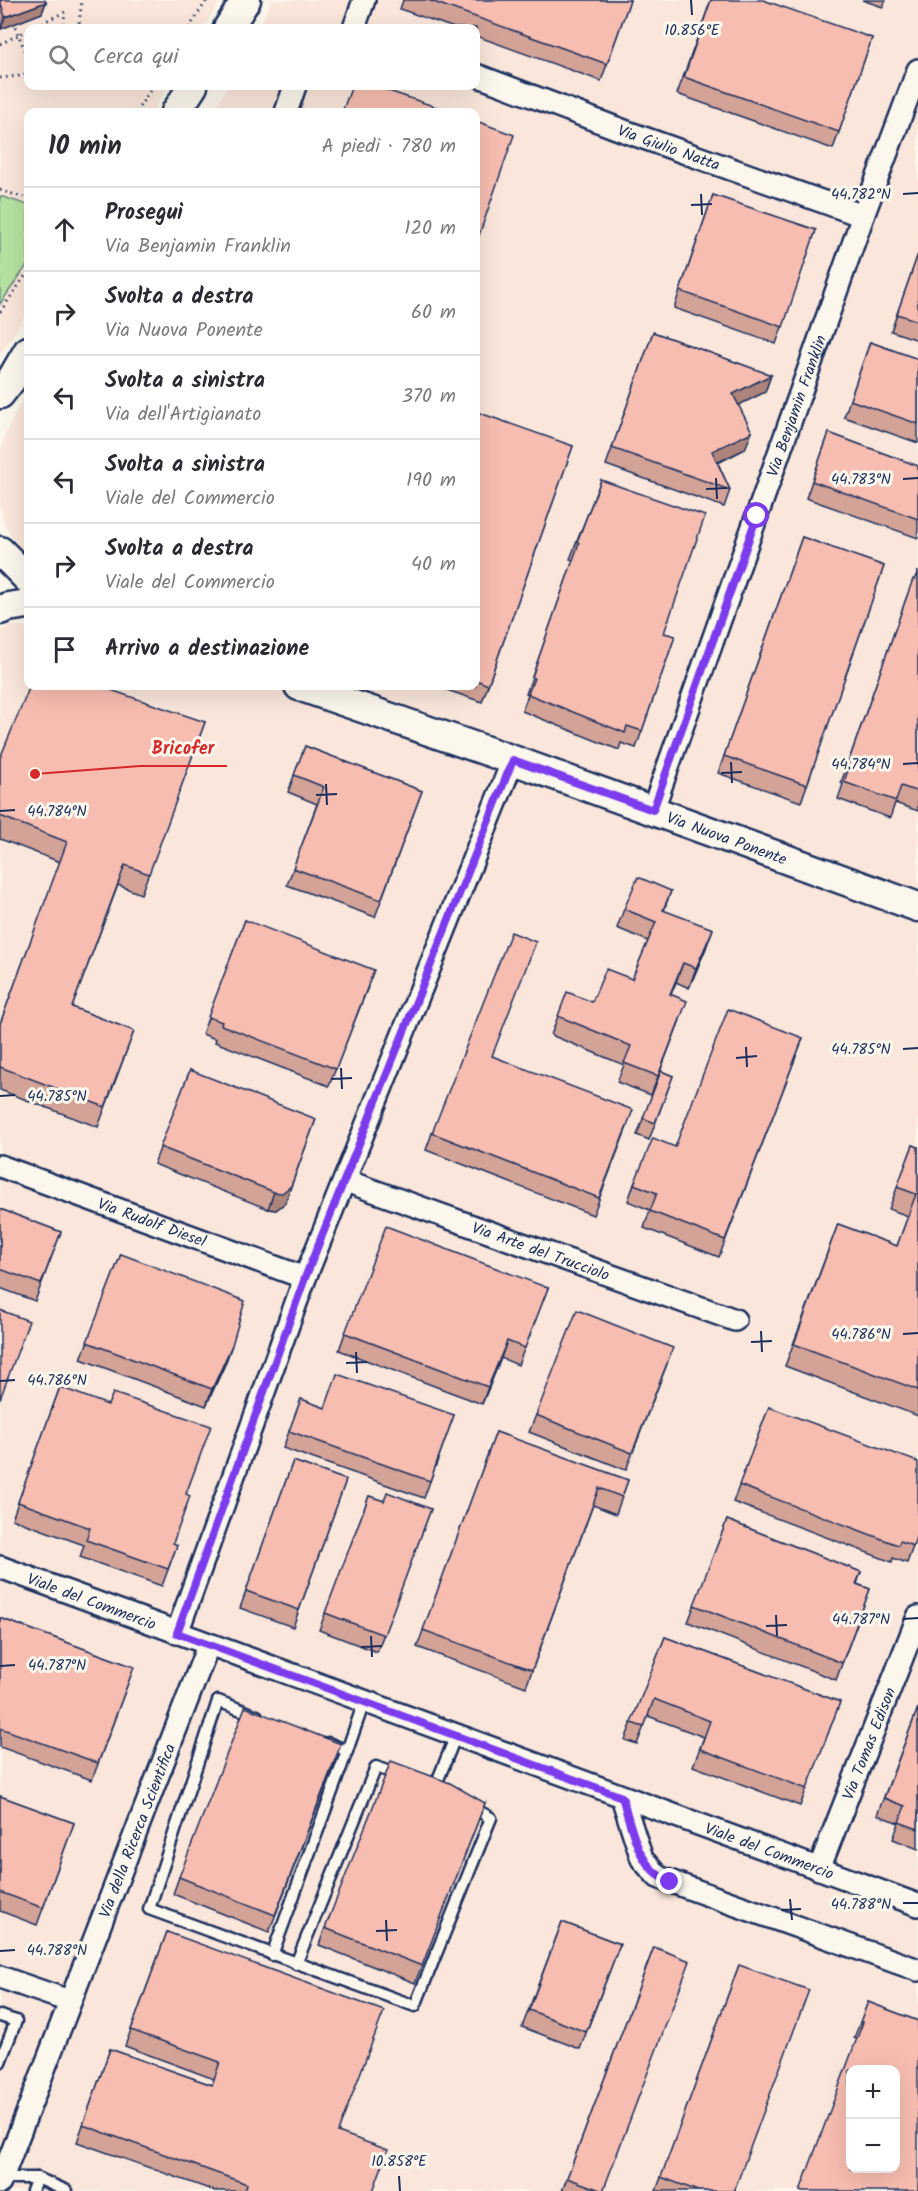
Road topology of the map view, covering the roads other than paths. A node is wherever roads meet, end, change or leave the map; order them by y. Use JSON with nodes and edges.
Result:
{"nodes":[{"id":1,"x":246,"y":0,"type":"edge"},
{"id":2,"x":364,"y":0,"type":"edge"},
{"id":3,"x":231,"y":24,"type":"edge"},
{"id":4,"x":355,"y":24,"type":"edge"},
{"id":5,"x":918,"y":70,"type":"edge"},
{"id":6,"x":480,"y":77,"type":"edge"},
{"id":7,"x":190,"y":90,"type":"edge"},
{"id":8,"x":294,"y":90,"type":"edge"},
{"id":9,"x":179,"y":108,"type":"edge"},
{"id":10,"x":288,"y":108,"type":"edge"},
{"id":11,"x":863,"y":216,"type":"junction"},
{"id":12,"x":24,"y":358,"type":"edge"},
{"id":13,"x":6,"y":387,"type":"edge"},
{"id":14,"x":0,"y":415,"type":"edge"},
{"id":15,"x":0,"y":551,"type":"edge"},
{"id":16,"x":24,"y":575,"type":"edge"},
{"id":17,"x":24,"y":605,"type":"edge"},
{"id":18,"x":0,"y":610,"type":"edge"},
{"id":19,"x":311,"y":690,"type":"edge"},
{"id":20,"x":513,"y":760,"type":"junction"},
{"id":21,"x":653,"y":810,"type":"junction"},
{"id":22,"x":918,"y":907,"type":"edge"},
{"id":23,"x":0,"y":1166,"type":"edge"},
{"id":24,"x":346,"y":1180,"type":"junction"},
{"id":25,"x":305,"y":1278,"type":"junction"},
{"id":26,"x":735,"y":1320,"type":"dead end"},
{"id":27,"x":0,"y":1568,"type":"edge"},
{"id":28,"x":918,"y":1617,"type":"edge"},
{"id":29,"x":177,"y":1633,"type":"junction"},
{"id":30,"x":208,"y":1646,"type":"junction"},
{"id":31,"x":364,"y":1702,"type":"junction"},
{"id":32,"x":272,"y":1722,"type":"edge"},
{"id":33,"x":456,"y":1736,"type":"junction"},
{"id":34,"x":315,"y":1738,"type":"edge"},
{"id":35,"x":347,"y":1751,"type":"junction"},
{"id":36,"x":425,"y":1783,"type":"junction"},
{"id":37,"x":622,"y":1797,"type":"junction"},
{"id":38,"x":819,"y":1869,"type":"junction"},
{"id":39,"x":918,"y":1905,"type":"edge"},
{"id":40,"x":272,"y":1955,"type":"junction"},
{"id":41,"x":296,"y":1964,"type":"junction"},
{"id":42,"x":918,"y":1971,"type":"edge"},
{"id":43,"x":0,"y":1977,"type":"edge"},
{"id":44,"x":69,"y":2001,"type":"junction"},
{"id":45,"x":0,"y":2016,"type":"edge"},
{"id":46,"x":0,"y":2062,"type":"edge"},
{"id":47,"x":37,"y":2178,"type":"junction"},
{"id":48,"x":1,"y":2180,"type":"edge"},
{"id":49,"x":32,"y":2191,"type":"edge"},
{"id":50,"x":67,"y":2191,"type":"edge"}],
"edges":[{"from":1,"to":3,"type":"street"},
{"from":2,"to":4,"type":"street"},
{"from":5,"to":11,"type":"street","name":"Via Benjamin Franklin"},
{"from":6,"to":11,"type":"street","name":"Via Giulio Natta"},
{"from":7,"to":9,"type":"street"},
{"from":8,"to":10,"type":"street"},
{"from":11,"to":21,"type":"street","name":"Via Benjamin Franklin"},
{"from":12,"to":13,"type":"street"},
{"from":13,"to":14,"type":"street"},
{"from":15,"to":16,"type":"street"},
{"from":17,"to":18,"type":"street"},
{"from":19,"to":20,"type":"street","name":"Via Nuova Ponente"},
{"from":20,"to":21,"type":"street","name":"Via Nuova Ponente"},
{"from":20,"to":24,"type":"street"},
{"from":21,"to":22,"type":"street","name":"Via Nuova Ponente"},
{"from":23,"to":25,"type":"street","name":"Via Rudolf Diesel"},
{"from":24,"to":25,"type":"street"},
{"from":24,"to":26,"type":"street","name":"Via Arte del Trucciolo"},
{"from":25,"to":29,"type":"street"},
{"from":27,"to":29,"type":"street","name":"Viale del Commercio"},
{"from":28,"to":38,"type":"street","name":"Via Tomas Edison"},
{"from":29,"to":30,"type":"street","name":"Viale del Commercio"},
{"from":30,"to":31,"type":"street","name":"Viale del Commercio"},
{"from":30,"to":44,"type":"street","name":"Via della Ricerca Scientifica"},
{"from":31,"to":33,"type":"street","name":"Viale del Commercio"},
{"from":31,"to":35,"type":"lane"},
{"from":32,"to":40,"type":"lane"},
{"from":33,"to":36,"type":"lane"},
{"from":33,"to":37,"type":"street","name":"Viale del Commercio"},
{"from":34,"to":35,"type":"lane"},
{"from":35,"to":40,"type":"lane"},
{"from":36,"to":41,"type":"lane"},
{"from":36,"to":41,"type":"lane"},
{"from":37,"to":38,"type":"street","name":"Viale del Commercio"},
{"from":37,"to":42,"type":"street"},
{"from":38,"to":39,"type":"street","name":"Viale del Commercio"},
{"from":40,"to":41,"type":"lane"},
{"from":43,"to":44,"type":"street"},
{"from":44,"to":48,"type":"street","name":"Via della Ricerca Scientifica"},
{"from":45,"to":46,"type":"lane"},
{"from":47,"to":48,"type":"lane"},
{"from":47,"to":49,"type":"lane"},
{"from":47,"to":50,"type":"lane"}]}
